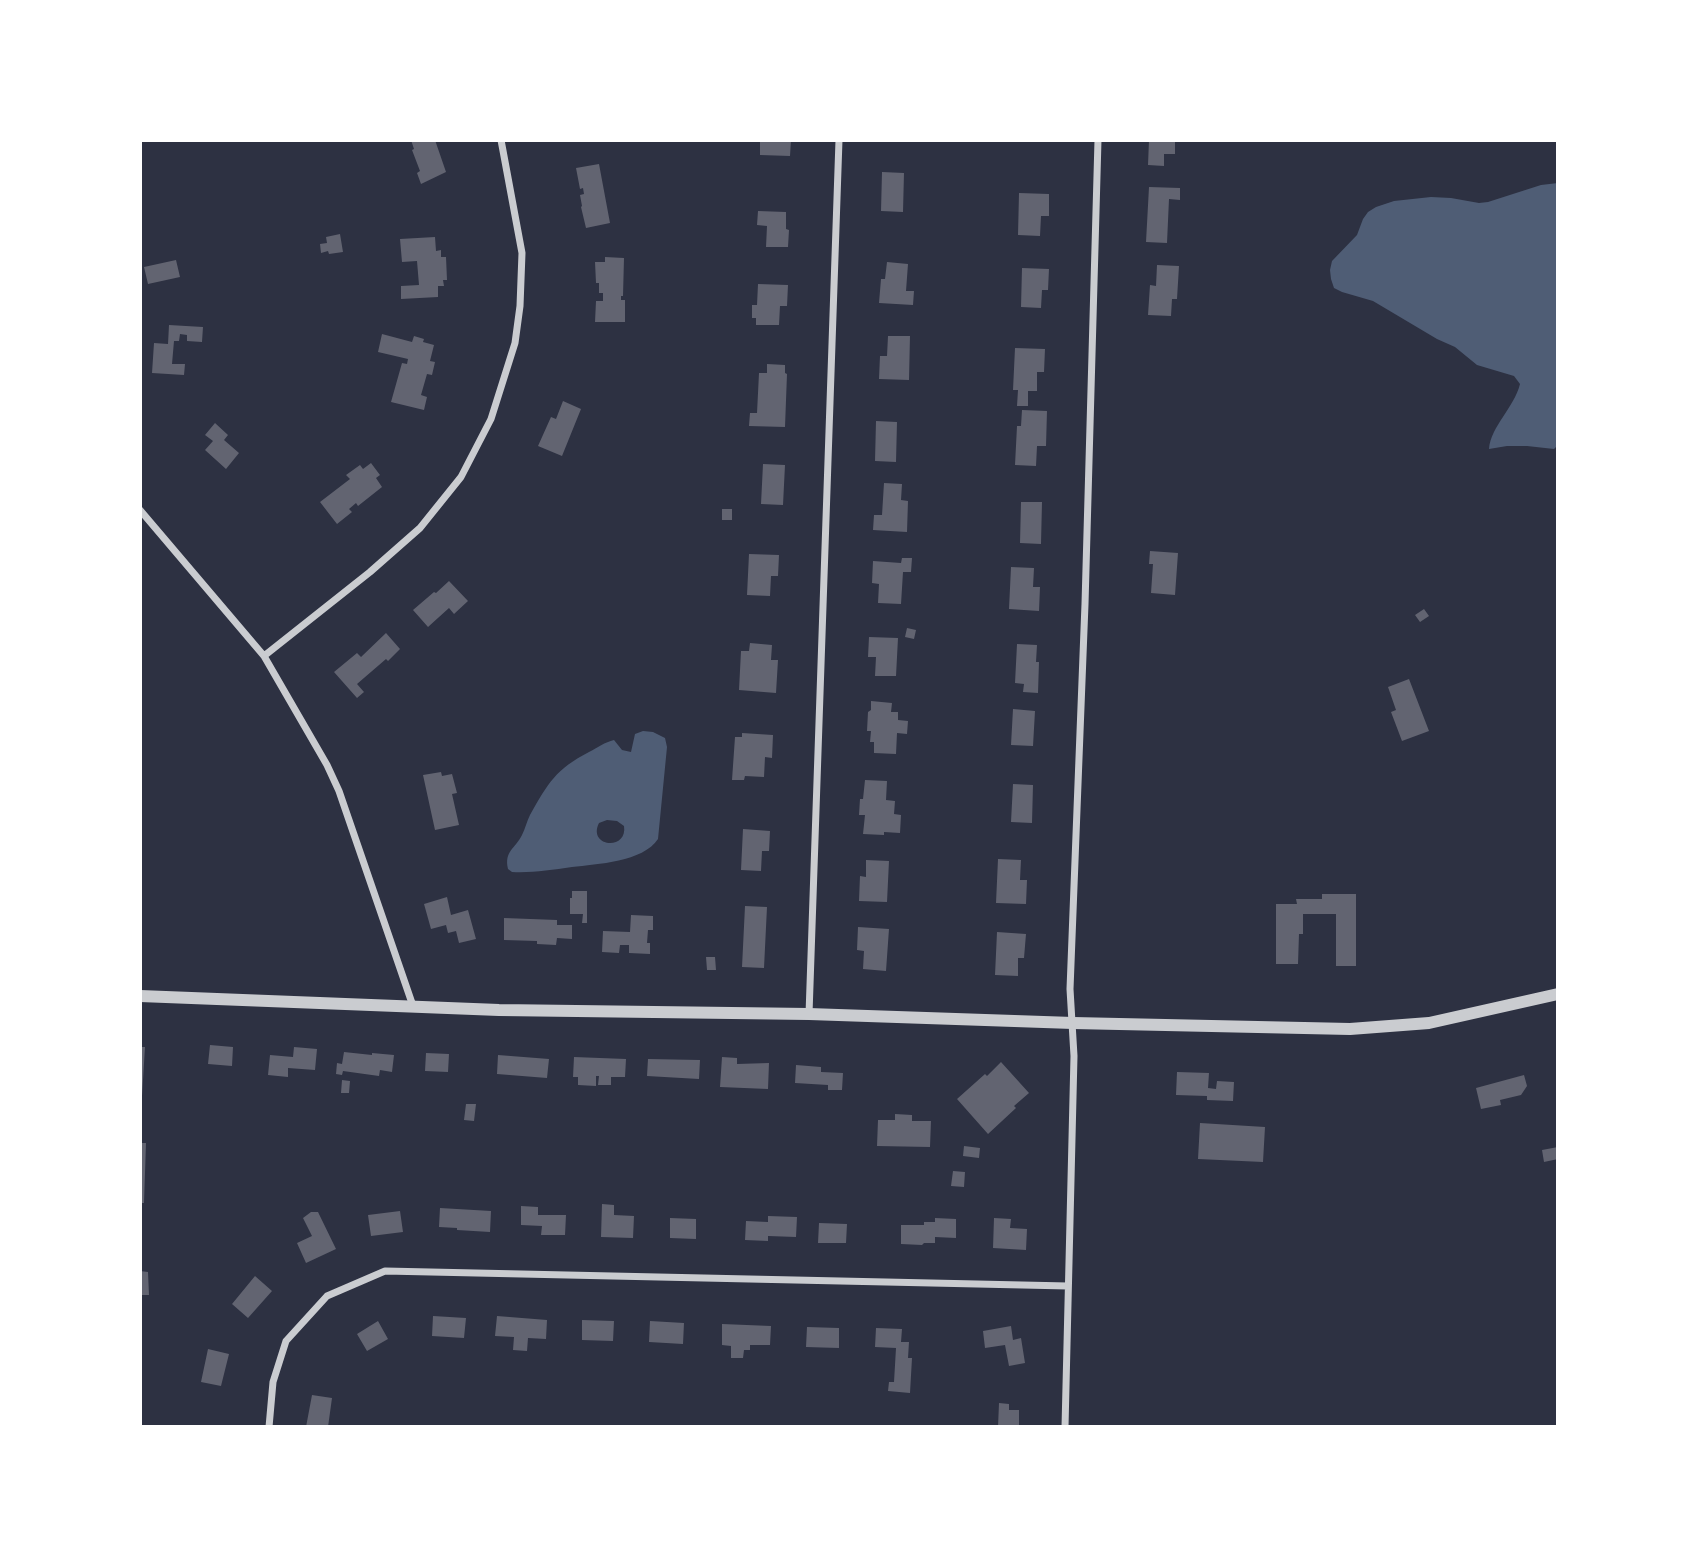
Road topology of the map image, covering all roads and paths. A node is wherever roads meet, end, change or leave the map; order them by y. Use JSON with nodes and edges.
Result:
{"nodes":[{"id":1,"x":501,"y":140,"type":"edge"},
{"id":2,"x":839,"y":140,"type":"edge"},
{"id":3,"x":1098,"y":140,"type":"edge"},
{"id":4,"x":140,"y":510,"type":"edge"},
{"id":5,"x":264,"y":656,"type":"junction"},
{"id":6,"x":1558,"y":994,"type":"edge"},
{"id":7,"x":140,"y":996,"type":"edge"},
{"id":8,"x":412,"y":1006,"type":"junction"},
{"id":9,"x":810,"y":1014,"type":"junction"},
{"id":10,"x":1073,"y":1023,"type":"junction"},
{"id":11,"x":1068,"y":1286,"type":"junction"},
{"id":12,"x":269,"y":1427,"type":"edge"},
{"id":13,"x":1065,"y":1427,"type":"edge"}],
"edges":[{"from":1,"to":5,"type":"street"},
{"from":2,"to":9,"type":"street"},
{"from":3,"to":10,"type":"street"},
{"from":4,"to":5,"type":"street"},
{"from":5,"to":8,"type":"street"},
{"from":6,"to":10,"type":"street"},
{"from":7,"to":8,"type":"street"},
{"from":8,"to":9,"type":"street"},
{"from":9,"to":10,"type":"street"},
{"from":10,"to":11,"type":"street"},
{"from":11,"to":12,"type":"street"},
{"from":11,"to":13,"type":"street"}]}
